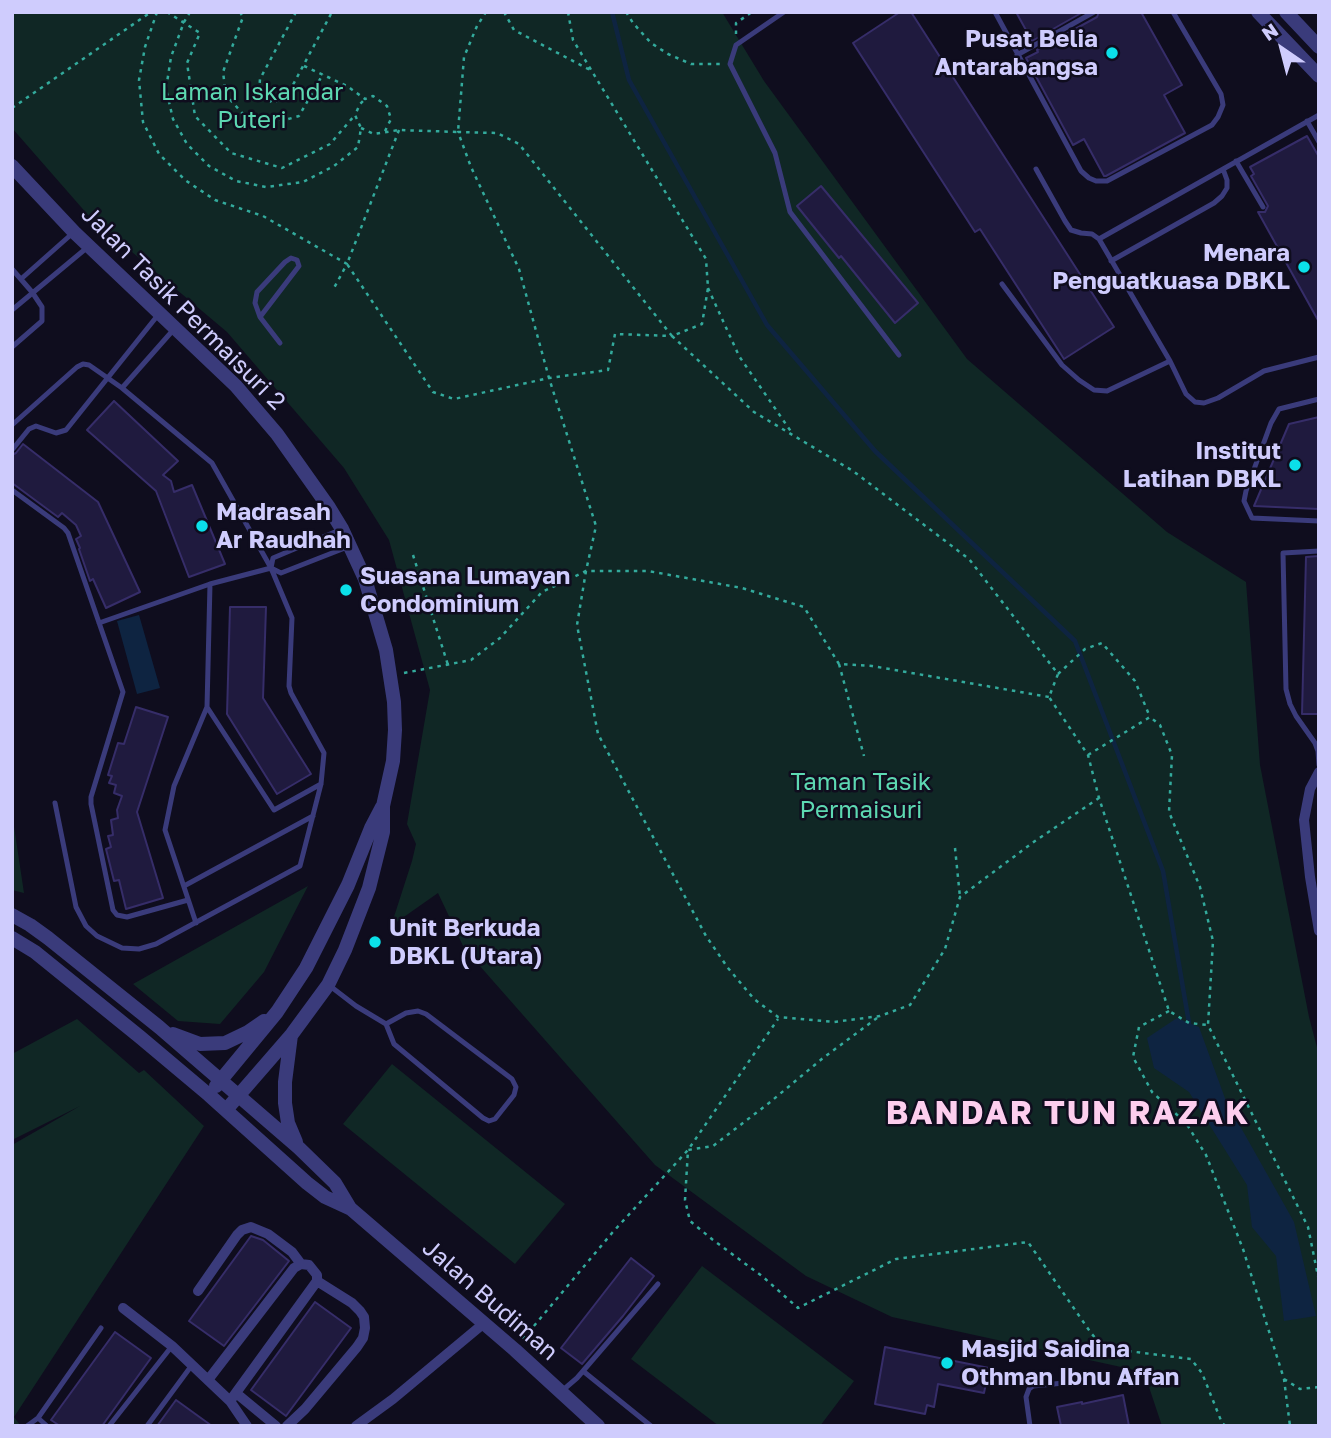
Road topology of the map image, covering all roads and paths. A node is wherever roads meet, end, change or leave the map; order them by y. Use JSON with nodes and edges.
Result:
{"nodes":[{"id":1,"x":151,"y":12,"type":"edge"},
{"id":2,"x":157,"y":12,"type":"edge"},
{"id":3,"x":167,"y":12,"type":"edge"},
{"id":4,"x":190,"y":12,"type":"edge"},
{"id":5,"x":240,"y":12,"type":"edge"},
{"id":6,"x":296,"y":12,"type":"edge"},
{"id":7,"x":332,"y":12,"type":"edge"},
{"id":8,"x":486,"y":12,"type":"edge"},
{"id":9,"x":504,"y":12,"type":"edge"},
{"id":10,"x":568,"y":12,"type":"edge"},
{"id":11,"x":626,"y":12,"type":"edge"},
{"id":12,"x":752,"y":12,"type":"edge"},
{"id":13,"x":784,"y":12,"type":"edge"},
{"id":14,"x":995,"y":12,"type":"edge"},
{"id":15,"x":1094,"y":12,"type":"edge"},
{"id":16,"x":1173,"y":12,"type":"edge"},
{"id":17,"x":1258,"y":12,"type":"edge"},
{"id":18,"x":1286,"y":12,"type":"edge"},
{"id":19,"x":184,"y":22,"type":"junction"},
{"id":20,"x":736,"y":45,"type":"junction"},
{"id":21,"x":1319,"y":47,"type":"edge"},
{"id":22,"x":1017,"y":55,"type":"junction"},
{"id":23,"x":730,"y":64,"type":"junction"},
{"id":24,"x":304,"y":66,"type":"junction"},
{"id":25,"x":592,"y":71,"type":"junction"},
{"id":26,"x":323,"y":74,"type":"junction"},
{"id":27,"x":1319,"y":76,"type":"edge"},
{"id":28,"x":365,"y":99,"type":"junction"},
{"id":29,"x":12,"y":108,"type":"edge"},
{"id":30,"x":1319,"y":114,"type":"edge"},
{"id":31,"x":355,"y":115,"type":"junction"},
{"id":32,"x":1307,"y":121,"type":"junction"},
{"id":33,"x":361,"y":128,"type":"junction"},
{"id":34,"x":399,"y":130,"type":"junction"},
{"id":35,"x":385,"y":131,"type":"junction"},
{"id":36,"x":458,"y":132,"type":"junction"},
{"id":37,"x":1319,"y":142,"type":"edge"},
{"id":38,"x":1236,"y":161,"type":"junction"},
{"id":39,"x":12,"y":166,"type":"edge"},
{"id":40,"x":1035,"y":169,"type":"dead end"},
{"id":41,"x":1223,"y":169,"type":"junction"},
{"id":42,"x":1263,"y":207,"type":"dead end"},
{"id":43,"x":74,"y":232,"type":"junction"},
{"id":44,"x":1099,"y":239,"type":"junction"},
{"id":45,"x":89,"y":246,"type":"junction"},
{"id":46,"x":1111,"y":261,"type":"junction"},
{"id":47,"x":347,"y":264,"type":"junction"},
{"id":48,"x":12,"y":269,"type":"edge"},
{"id":49,"x":21,"y":279,"type":"junction"},
{"id":50,"x":1002,"y":284,"type":"dead end"},
{"id":51,"x":334,"y":288,"type":"dead end"},
{"id":52,"x":708,"y":288,"type":"junction"},
{"id":53,"x":32,"y":292,"type":"junction"},
{"id":54,"x":12,"y":310,"type":"edge"},
{"id":55,"x":159,"y":314,"type":"junction"},
{"id":56,"x":260,"y":317,"type":"junction"},
{"id":57,"x":175,"y":328,"type":"junction"},
{"id":58,"x":672,"y":336,"type":"junction"},
{"id":59,"x":280,"y":343,"type":"dead end"},
{"id":60,"x":12,"y":346,"type":"edge"},
{"id":61,"x":900,"y":355,"type":"dead end"},
{"id":62,"x":1319,"y":357,"type":"edge"},
{"id":63,"x":1170,"y":361,"type":"junction"},
{"id":64,"x":549,"y":378,"type":"junction"},
{"id":65,"x":108,"y":379,"type":"junction"},
{"id":66,"x":122,"y":388,"type":"junction"},
{"id":67,"x":1319,"y":399,"type":"edge"},
{"id":68,"x":12,"y":425,"type":"edge"},
{"id":69,"x":793,"y":435,"type":"junction"},
{"id":70,"x":12,"y":450,"type":"edge"},
{"id":71,"x":12,"y":490,"type":"edge"},
{"id":72,"x":1319,"y":521,"type":"edge"},
{"id":73,"x":342,"y":529,"type":"junction"},
{"id":74,"x":350,"y":546,"type":"junction"},
{"id":75,"x":1319,"y":551,"type":"edge"},
{"id":76,"x":413,"y":555,"type":"dead end"},
{"id":77,"x":271,"y":568,"type":"junction"},
{"id":78,"x":586,"y":571,"type":"junction"},
{"id":79,"x":210,"y":584,"type":"junction"},
{"id":80,"x":99,"y":623,"type":"junction"},
{"id":81,"x":448,"y":664,"type":"junction"},
{"id":82,"x":839,"y":664,"type":"junction"},
{"id":83,"x":1058,"y":674,"type":"junction"},
{"id":84,"x":390,"y":676,"type":"junction"},
{"id":85,"x":1049,"y":697,"type":"junction"},
{"id":86,"x":207,"y":707,"type":"junction"},
{"id":87,"x":1150,"y":716,"type":"junction"},
{"id":88,"x":1088,"y":755,"type":"junction"},
{"id":89,"x":864,"y":756,"type":"dead end"},
{"id":90,"x":1319,"y":765,"type":"edge"},
{"id":91,"x":1319,"y":772,"type":"edge"},
{"id":92,"x":321,"y":783,"type":"junction"},
{"id":93,"x":1314,"y":787,"type":"edge"},
{"id":94,"x":1099,"y":798,"type":"junction"},
{"id":95,"x":55,"y":803,"type":"dead end"},
{"id":96,"x":383,"y":806,"type":"junction"},
{"id":97,"x":313,"y":816,"type":"junction"},
{"id":98,"x":955,"y":848,"type":"dead end"},
{"id":99,"x":184,"y":886,"type":"junction"},
{"id":100,"x":960,"y":897,"type":"junction"},
{"id":101,"x":188,"y":900,"type":"junction"},
{"id":102,"x":12,"y":915,"type":"edge"},
{"id":103,"x":195,"y":923,"type":"junction"},
{"id":104,"x":1319,"y":931,"type":"edge"},
{"id":105,"x":12,"y":938,"type":"edge"},
{"id":106,"x":328,"y":985,"type":"junction"},
{"id":107,"x":1170,"y":1011,"type":"junction"},
{"id":108,"x":277,"y":1012,"type":"junction"},
{"id":109,"x":880,"y":1016,"type":"junction"},
{"id":110,"x":778,"y":1017,"type":"junction"},
{"id":111,"x":386,"y":1024,"type":"junction"},
{"id":112,"x":1208,"y":1025,"type":"junction"},
{"id":113,"x":159,"y":1027,"type":"junction"},
{"id":114,"x":292,"y":1034,"type":"junction"},
{"id":115,"x":220,"y":1080,"type":"junction"},
{"id":116,"x":209,"y":1095,"type":"junction"},
{"id":117,"x":238,"y":1096,"type":"junction"},
{"id":118,"x":226,"y":1111,"type":"junction"},
{"id":119,"x":299,"y":1148,"type":"junction"},
{"id":120,"x":688,"y":1150,"type":"junction"},
{"id":121,"x":351,"y":1209,"type":"junction"},
{"id":122,"x":301,"y":1264,"type":"junction"},
{"id":123,"x":1319,"y":1280,"type":"edge"},
{"id":124,"x":317,"y":1281,"type":"junction"},
{"id":125,"x":658,"y":1284,"type":"dead end"},
{"id":126,"x":198,"y":1291,"type":"dead end"},
{"id":127,"x":123,"y":1308,"type":"dead end"},
{"id":128,"x":483,"y":1324,"type":"junction"},
{"id":129,"x":101,"y":1328,"type":"dead end"},
{"id":130,"x":172,"y":1346,"type":"junction"},
{"id":131,"x":514,"y":1350,"type":"junction"},
{"id":132,"x":192,"y":1365,"type":"junction"},
{"id":133,"x":583,"y":1371,"type":"junction"},
{"id":134,"x":1284,"y":1379,"type":"junction"},
{"id":135,"x":208,"y":1380,"type":"junction"},
{"id":136,"x":1084,"y":1381,"type":"dead end"},
{"id":137,"x":1319,"y":1387,"type":"edge"},
{"id":138,"x":561,"y":1392,"type":"junction"},
{"id":139,"x":233,"y":1397,"type":"junction"},
{"id":140,"x":38,"y":1418,"type":"junction"},
{"id":141,"x":27,"y":1426,"type":"edge"},
{"id":142,"x":47,"y":1426,"type":"edge"},
{"id":143,"x":109,"y":1426,"type":"edge"},
{"id":144,"x":147,"y":1426,"type":"edge"},
{"id":145,"x":247,"y":1426,"type":"edge"},
{"id":146,"x":275,"y":1426,"type":"edge"},
{"id":147,"x":287,"y":1426,"type":"edge"},
{"id":148,"x":356,"y":1426,"type":"edge"},
{"id":149,"x":598,"y":1426,"type":"edge"},
{"id":150,"x":651,"y":1426,"type":"edge"},
{"id":151,"x":1030,"y":1426,"type":"edge"},
{"id":152,"x":1226,"y":1426,"type":"edge"},
{"id":153,"x":1290,"y":1426,"type":"edge"}],
"edges":[{"from":1,"to":29,"type":"path"},
{"from":2,"to":47,"type":"path"},
{"from":3,"to":19,"type":"path"},
{"from":4,"to":19,"type":"path"},
{"from":5,"to":26,"type":"path"},
{"from":6,"to":24,"type":"path"},
{"from":7,"to":24,"type":"path"},
{"from":8,"to":36,"type":"path"},
{"from":9,"to":25,"type":"path"},
{"from":10,"to":25,"type":"path"},
{"from":11,"to":23,"type":"path"},
{"from":12,"to":20,"type":"path"},
{"from":13,"to":20,"type":"lane"},
{"from":14,"to":22,"type":"lane"},
{"from":15,"to":22,"type":"lane"},
{"from":16,"to":22,"type":"lane"},
{"from":17,"to":27,"type":"street"},
{"from":18,"to":21,"type":"street"},
{"from":19,"to":31,"type":"path"},
{"from":19,"to":33,"type":"path"},
{"from":20,"to":23,"type":"lane"},
{"from":23,"to":61,"type":"lane"},
{"from":24,"to":26,"type":"path"},
{"from":25,"to":52,"type":"path"},
{"from":26,"to":28,"type":"path"},
{"from":28,"to":31,"type":"path"},
{"from":28,"to":35,"type":"path"},
{"from":30,"to":32,"type":"lane"},
{"from":31,"to":33,"type":"path"},
{"from":32,"to":37,"type":"lane"},
{"from":32,"to":38,"type":"lane"},
{"from":33,"to":35,"type":"path"},
{"from":34,"to":35,"type":"path"},
{"from":34,"to":36,"type":"path"},
{"from":34,"to":47,"type":"path"},
{"from":36,"to":58,"type":"path"},
{"from":36,"to":64,"type":"path"},
{"from":38,"to":41,"type":"lane"},
{"from":38,"to":42,"type":"lane"},
{"from":39,"to":43,"type":"street","name":"Jalan Tasik Permaisuri 2"},
{"from":40,"to":44,"type":"lane"},
{"from":41,"to":44,"type":"lane"},
{"from":41,"to":46,"type":"lane"},
{"from":43,"to":45,"type":"street","name":"Jalan Tasik Permaisuri 2"},
{"from":43,"to":49,"type":"lane"},
{"from":44,"to":46,"type":"lane"},
{"from":45,"to":53,"type":"lane"},
{"from":45,"to":55,"type":"street","name":"Jalan Tasik Permaisuri 2"},
{"from":46,"to":63,"type":"lane"},
{"from":47,"to":51,"type":"path"},
{"from":47,"to":64,"type":"path"},
{"from":48,"to":49,"type":"lane"},
{"from":49,"to":53,"type":"lane"},
{"from":50,"to":63,"type":"lane"},
{"from":52,"to":58,"type":"path"},
{"from":52,"to":69,"type":"path"},
{"from":53,"to":54,"type":"lane"},
{"from":53,"to":60,"type":"lane"},
{"from":55,"to":57,"type":"street","name":"Jalan Tasik Permaisuri 2"},
{"from":55,"to":65,"type":"lane"},
{"from":56,"to":56,"type":"lane"},
{"from":56,"to":59,"type":"lane"},
{"from":57,"to":66,"type":"lane"},
{"from":57,"to":73,"type":"street","name":"Jalan Tasik Permaisuri 2"},
{"from":58,"to":64,"type":"path"},
{"from":58,"to":69,"type":"path"},
{"from":62,"to":63,"type":"lane"},
{"from":64,"to":78,"type":"path"},
{"from":65,"to":66,"type":"lane"},
{"from":65,"to":68,"type":"lane"},
{"from":65,"to":70,"type":"lane"},
{"from":66,"to":77,"type":"lane"},
{"from":67,"to":72,"type":"lane"},
{"from":69,"to":83,"type":"path"},
{"from":71,"to":80,"type":"lane"},
{"from":73,"to":74,"type":"street","name":"Jalan Tasik Permaisuri 2"},
{"from":73,"to":77,"type":"lane"},
{"from":74,"to":77,"type":"lane"},
{"from":74,"to":84,"type":"street","name":"Jalan Tasik Permaisuri 2"},
{"from":75,"to":90,"type":"lane"},
{"from":76,"to":81,"type":"path"},
{"from":77,"to":79,"type":"lane"},
{"from":77,"to":92,"type":"lane"},
{"from":78,"to":81,"type":"path"},
{"from":78,"to":82,"type":"path"},
{"from":78,"to":110,"type":"path"},
{"from":79,"to":80,"type":"lane"},
{"from":79,"to":86,"type":"lane"},
{"from":80,"to":101,"type":"lane"},
{"from":81,"to":84,"type":"path"},
{"from":82,"to":85,"type":"path"},
{"from":82,"to":89,"type":"path"},
{"from":83,"to":85,"type":"path"},
{"from":83,"to":87,"type":"path"},
{"from":84,"to":96,"type":"street","name":"Jalan Tasik Permaisuri 2"},
{"from":85,"to":88,"type":"path"},
{"from":86,"to":92,"type":"lane"},
{"from":86,"to":99,"type":"lane"},
{"from":87,"to":88,"type":"path"},
{"from":87,"to":112,"type":"path"},
{"from":88,"to":94,"type":"path"},
{"from":91,"to":93,"type":"street"},
{"from":92,"to":97,"type":"lane"},
{"from":93,"to":104,"type":"street"},
{"from":94,"to":100,"type":"path"},
{"from":94,"to":107,"type":"path"},
{"from":95,"to":103,"type":"lane"},
{"from":96,"to":106,"type":"street","name":"Jalan Tasik Permaisuri 2"},
{"from":96,"to":108,"type":"street","name":"Jalan Tasik Permaisuri 2"},
{"from":97,"to":99,"type":"lane"},
{"from":97,"to":103,"type":"lane"},
{"from":98,"to":100,"type":"path"},
{"from":99,"to":101,"type":"lane"},
{"from":100,"to":109,"type":"path"},
{"from":101,"to":103,"type":"lane"},
{"from":102,"to":113,"type":"street"},
{"from":105,"to":116,"type":"street","name":"Jalan Budiman"},
{"from":106,"to":111,"type":"lane"},
{"from":106,"to":114,"type":"street","name":"Jalan Tasik Permaisuri 2"},
{"from":107,"to":112,"type":"path"},
{"from":107,"to":134,"type":"path"},
{"from":108,"to":113,"type":"street"},
{"from":108,"to":115,"type":"street","name":"Jalan Tasik Permaisuri 2"},
{"from":109,"to":110,"type":"path"},
{"from":109,"to":120,"type":"path"},
{"from":110,"to":120,"type":"path"},
{"from":111,"to":111,"type":"lane"},
{"from":112,"to":123,"type":"path"},
{"from":113,"to":115,"type":"street","name":"Jalan Budiman"},
{"from":114,"to":117,"type":"street","name":"Jalan Tasik Permaisuri 2"},
{"from":114,"to":119,"type":"street"},
{"from":115,"to":116,"type":"street","name":"Jalan Tasik Permaisuri 2"},
{"from":115,"to":117,"type":"street","name":"Jalan Budiman"},
{"from":116,"to":118,"type":"street","name":"Jalan Budiman"},
{"from":117,"to":118,"type":"street","name":"Jalan Tasik Permaisuri 2"},
{"from":117,"to":119,"type":"street","name":"Jalan Budiman"},
{"from":118,"to":121,"type":"street","name":"Jalan Budiman"},
{"from":119,"to":121,"type":"street","name":"Jalan Budiman"},
{"from":120,"to":131,"type":"path"},
{"from":120,"to":152,"type":"path"},
{"from":121,"to":128,"type":"street","name":"Jalan Budiman"},
{"from":122,"to":124,"type":"street"},
{"from":122,"to":126,"type":"street"},
{"from":122,"to":135,"type":"street"},
{"from":124,"to":139,"type":"street"},
{"from":124,"to":147,"type":"street"},
{"from":125,"to":133,"type":"lane"},
{"from":127,"to":130,"type":"street"},
{"from":128,"to":131,"type":"street","name":"Jalan Budiman"},
{"from":128,"to":148,"type":"street"},
{"from":129,"to":140,"type":"lane"},
{"from":130,"to":132,"type":"street"},
{"from":130,"to":143,"type":"lane"},
{"from":131,"to":138,"type":"street","name":"Jalan Budiman"},
{"from":132,"to":135,"type":"street"},
{"from":132,"to":144,"type":"lane"},
{"from":133,"to":138,"type":"lane"},
{"from":133,"to":150,"type":"lane"},
{"from":134,"to":137,"type":"path"},
{"from":134,"to":153,"type":"path"},
{"from":135,"to":139,"type":"street"},
{"from":136,"to":151,"type":"lane"},
{"from":138,"to":149,"type":"street","name":"Jalan Budiman"},
{"from":139,"to":145,"type":"street"},
{"from":139,"to":146,"type":"street"},
{"from":140,"to":141,"type":"lane"},
{"from":140,"to":142,"type":"lane"}]}
